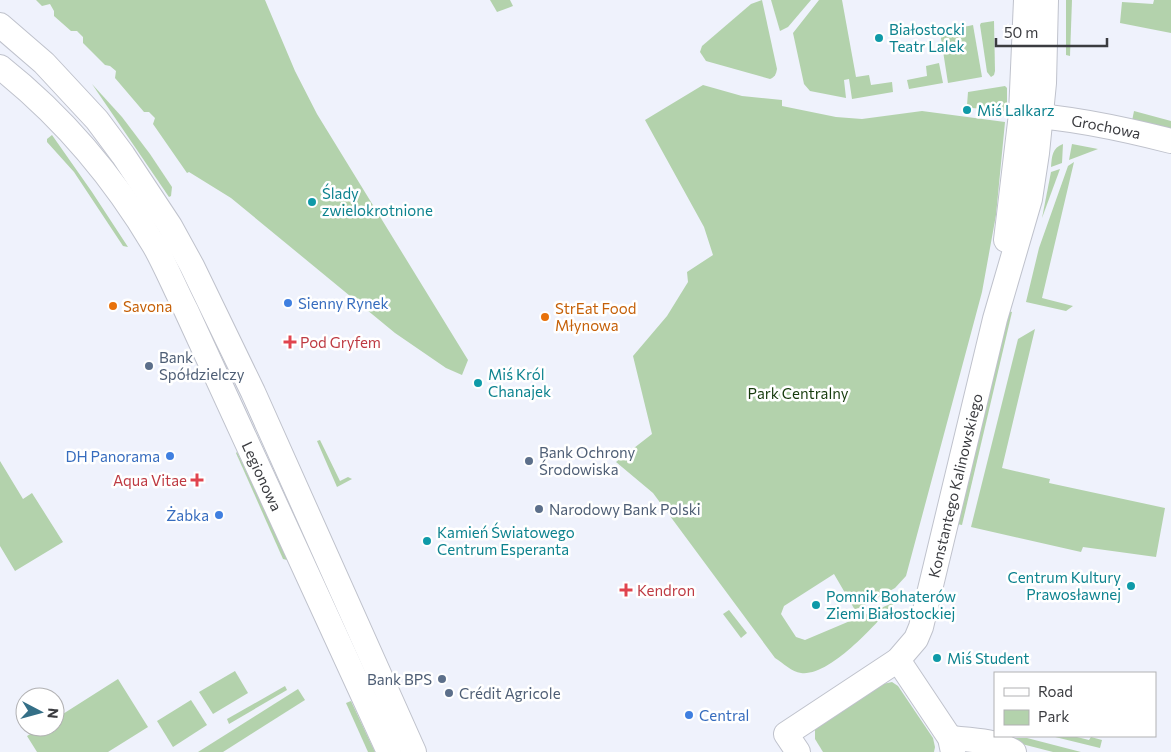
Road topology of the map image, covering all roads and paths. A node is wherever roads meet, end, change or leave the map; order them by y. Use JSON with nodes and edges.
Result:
{"nodes":[{"id":1,"x":1026,"y":0,"type":"edge"},
{"id":2,"x":1046,"y":0,"type":"edge"},
{"id":3,"x":0,"y":25,"type":"edge"},
{"id":4,"x":44,"y":63,"type":"junction"},
{"id":5,"x":0,"y":67,"type":"edge"},
{"id":6,"x":24,"y":86,"type":"junction"},
{"id":7,"x":1031,"y":115,"type":"junction"},
{"id":8,"x":1171,"y":141,"type":"edge"},
{"id":9,"x":253,"y":392,"type":"junction"},
{"id":10,"x":229,"y":404,"type":"junction"},
{"id":11,"x":898,"y":660,"type":"junction"},
{"id":12,"x":951,"y":745,"type":"edge"},
{"id":13,"x":389,"y":752,"type":"edge"},
{"id":14,"x":414,"y":752,"type":"edge"},
{"id":15,"x":798,"y":752,"type":"edge"},
{"id":16,"x":1014,"y":752,"type":"edge"}],
"edges":[{"from":1,"to":7,"type":"main road","name":"Konstantego Kalinowskiego"},
{"from":2,"to":7,"type":"main road","name":"Konstantego Kalinowskiego"},
{"from":3,"to":4,"type":"main road","name":"Legionowa"},
{"from":4,"to":6,"type":"main road"},
{"from":4,"to":9,"type":"main road","name":"Legionowa"},
{"from":5,"to":6,"type":"main road","name":"Legionowa"},
{"from":6,"to":10,"type":"main road","name":"Legionowa"},
{"from":7,"to":8,"type":"main road","name":"Grochowa"},
{"from":7,"to":11,"type":"main road","name":"Konstantego Kalinowskiego"},
{"from":9,"to":10,"type":"main road"},
{"from":9,"to":14,"type":"main road","name":"Legionowa"},
{"from":10,"to":13,"type":"main road","name":"Legionowa"},
{"from":11,"to":12,"type":"main road"},
{"from":11,"to":15,"type":"main road","name":"Konstantego Kalinowskiego"},
{"from":12,"to":16,"type":"main road"}]}
